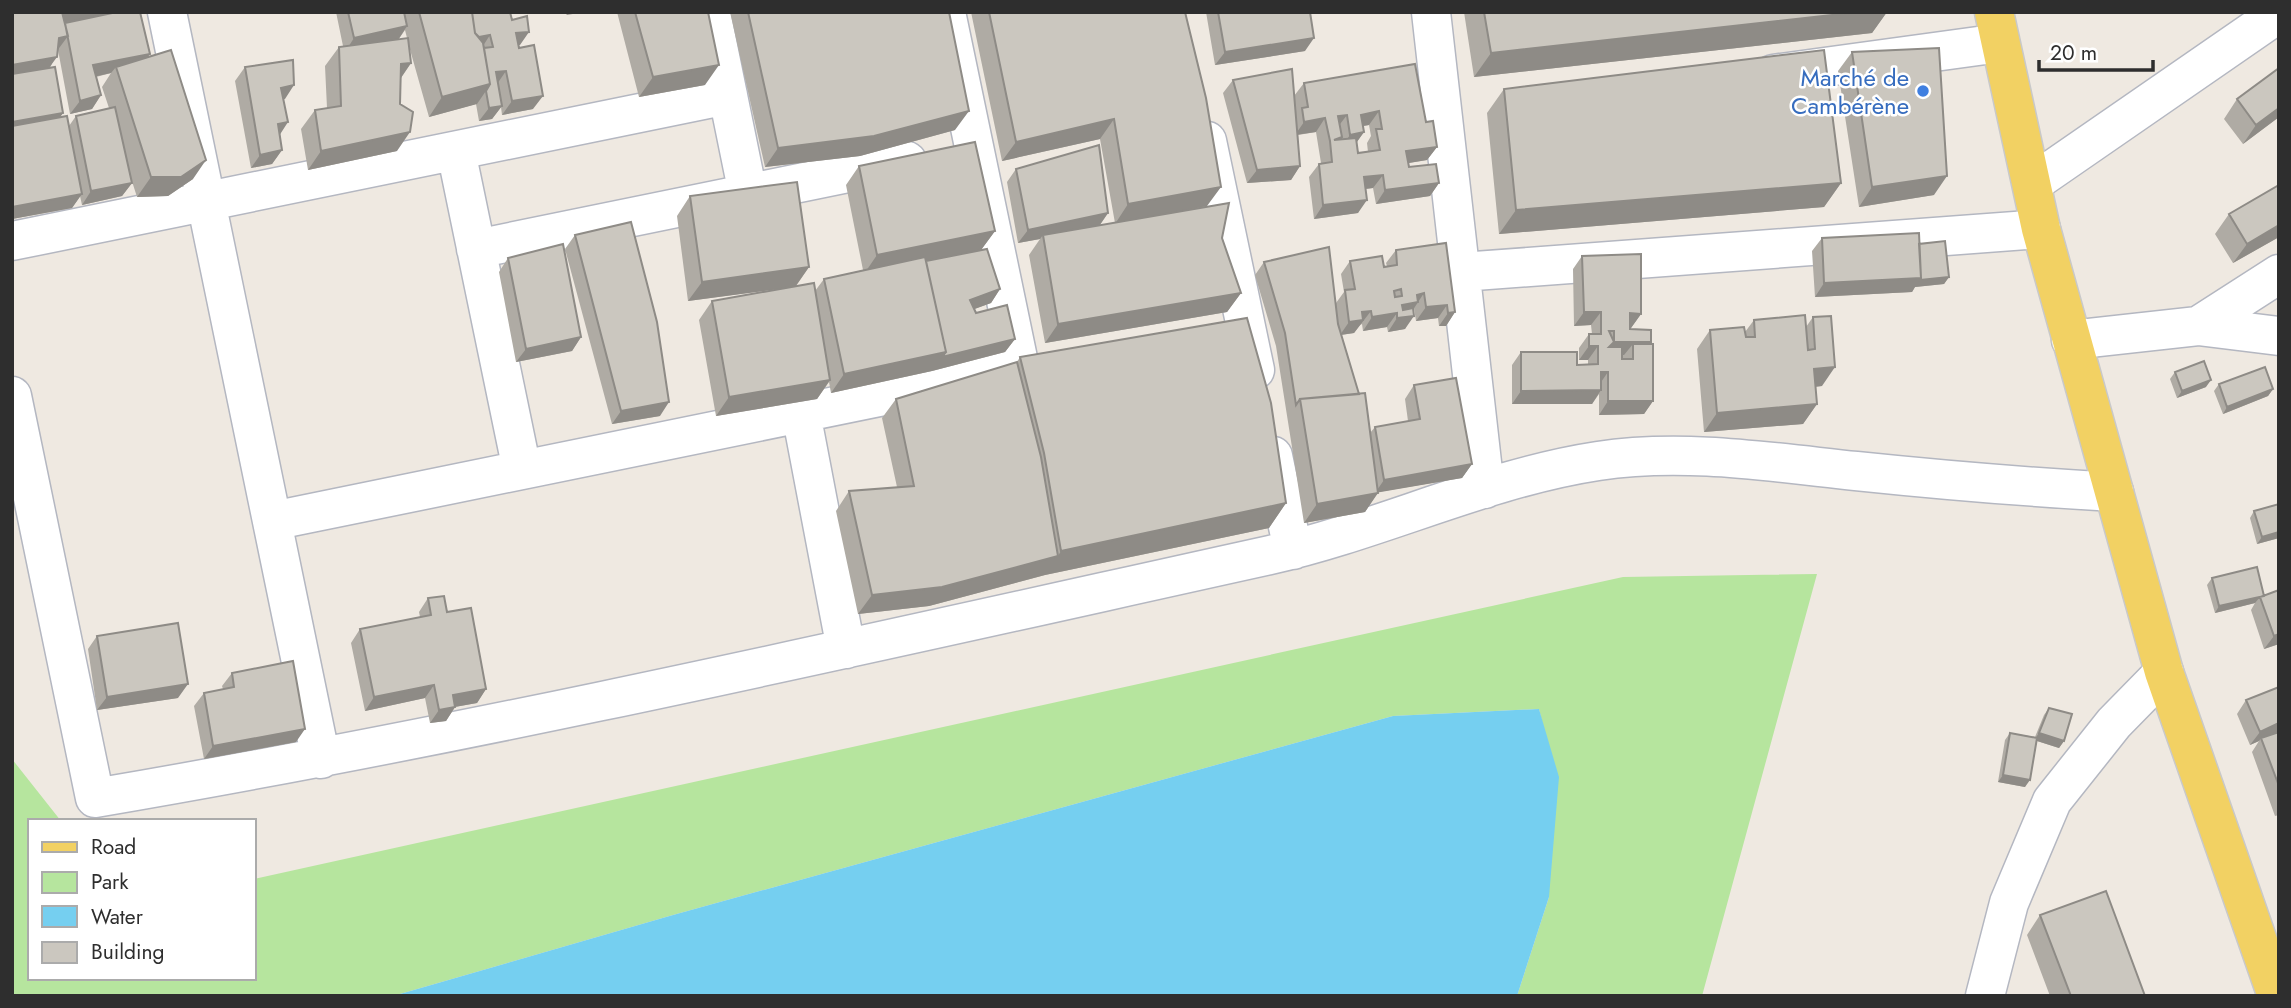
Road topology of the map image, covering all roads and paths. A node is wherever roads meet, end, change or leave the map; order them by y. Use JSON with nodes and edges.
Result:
{"nodes":[{"id":1,"x":167,"y":12,"type":"edge"},
{"id":2,"x":711,"y":12,"type":"edge"},
{"id":3,"x":946,"y":12,"type":"edge"},
{"id":4,"x":1431,"y":12,"type":"edge"},
{"id":5,"x":2279,"y":13,"type":"edge"},
{"id":6,"x":1997,"y":28,"type":"edge"},
{"id":7,"x":1737,"y":79,"type":"edge"},
{"id":8,"x":728,"y":95,"type":"junction"},
{"id":9,"x":1200,"y":107,"type":"edge"},
{"id":10,"x":974,"y":147,"type":"junction"},
{"id":11,"x":456,"y":151,"type":"junction"},
{"id":12,"x":2033,"y":183,"type":"junction"},
{"id":13,"x":748,"y":194,"type":"junction"},
{"id":14,"x":206,"y":202,"type":"junction"},
{"id":15,"x":2041,"y":229,"type":"junction"},
{"id":16,"x":12,"y":241,"type":"edge"},
{"id":17,"x":476,"y":249,"type":"junction"},
{"id":18,"x":1461,"y":272,"type":"junction"},
{"id":19,"x":2279,"y":274,"type":"edge"},
{"id":20,"x":1245,"y":323,"type":"junction"},
{"id":21,"x":2198,"y":326,"type":"junction"},
{"id":22,"x":1205,"y":331,"type":"edge"},
{"id":23,"x":2279,"y":336,"type":"edge"},
{"id":24,"x":2071,"y":340,"type":"junction"},
{"id":25,"x":1060,"y":360,"type":"edge"},
{"id":26,"x":1020,"y":368,"type":"junction"},
{"id":27,"x":12,"y":396,"type":"edge"},
{"id":28,"x":802,"y":413,"type":"junction"},
{"id":29,"x":522,"y":470,"type":"junction"},
{"id":30,"x":1485,"y":489,"type":"junction"},
{"id":31,"x":2114,"y":492,"type":"junction"},
{"id":32,"x":272,"y":521,"type":"junction"},
{"id":33,"x":1293,"y":550,"type":"junction"},
{"id":34,"x":846,"y":649,"type":"junction"},
{"id":35,"x":2164,"y":672,"type":"junction"},
{"id":36,"x":321,"y":759,"type":"junction"},
{"id":37,"x":1985,"y":996,"type":"edge"},
{"id":38,"x":2277,"y":996,"type":"edge"}],
"edges":[{"from":1,"to":14,"type":"street"},
{"from":2,"to":8,"type":"street"},
{"from":3,"to":10,"type":"street"},
{"from":4,"to":18,"type":"street"},
{"from":5,"to":12,"type":"street"},
{"from":6,"to":7,"type":"street"},
{"from":6,"to":12,"type":"main road"},
{"from":8,"to":11,"type":"street"},
{"from":8,"to":13,"type":"street"},
{"from":9,"to":20,"type":"street"},
{"from":10,"to":13,"type":"street"},
{"from":10,"to":26,"type":"street"},
{"from":11,"to":14,"type":"street"},
{"from":11,"to":17,"type":"street"},
{"from":12,"to":15,"type":"main road"},
{"from":13,"to":17,"type":"street"},
{"from":14,"to":16,"type":"street"},
{"from":14,"to":32,"type":"street"},
{"from":15,"to":18,"type":"street"},
{"from":15,"to":24,"type":"main road"},
{"from":17,"to":29,"type":"street"},
{"from":18,"to":30,"type":"street"},
{"from":19,"to":21,"type":"street"},
{"from":20,"to":22,"type":"street"},
{"from":20,"to":33,"type":"street"},
{"from":21,"to":23,"type":"street"},
{"from":21,"to":24,"type":"street"},
{"from":24,"to":31,"type":"main road"},
{"from":25,"to":26,"type":"street"},
{"from":26,"to":28,"type":"street"},
{"from":27,"to":36,"type":"street"},
{"from":28,"to":29,"type":"street"},
{"from":28,"to":34,"type":"street"},
{"from":29,"to":32,"type":"street"},
{"from":30,"to":31,"type":"street"},
{"from":30,"to":33,"type":"street"},
{"from":31,"to":35,"type":"main road"},
{"from":32,"to":36,"type":"street"},
{"from":33,"to":34,"type":"street"},
{"from":34,"to":36,"type":"street"},
{"from":35,"to":37,"type":"street"},
{"from":35,"to":38,"type":"main road"}]}
